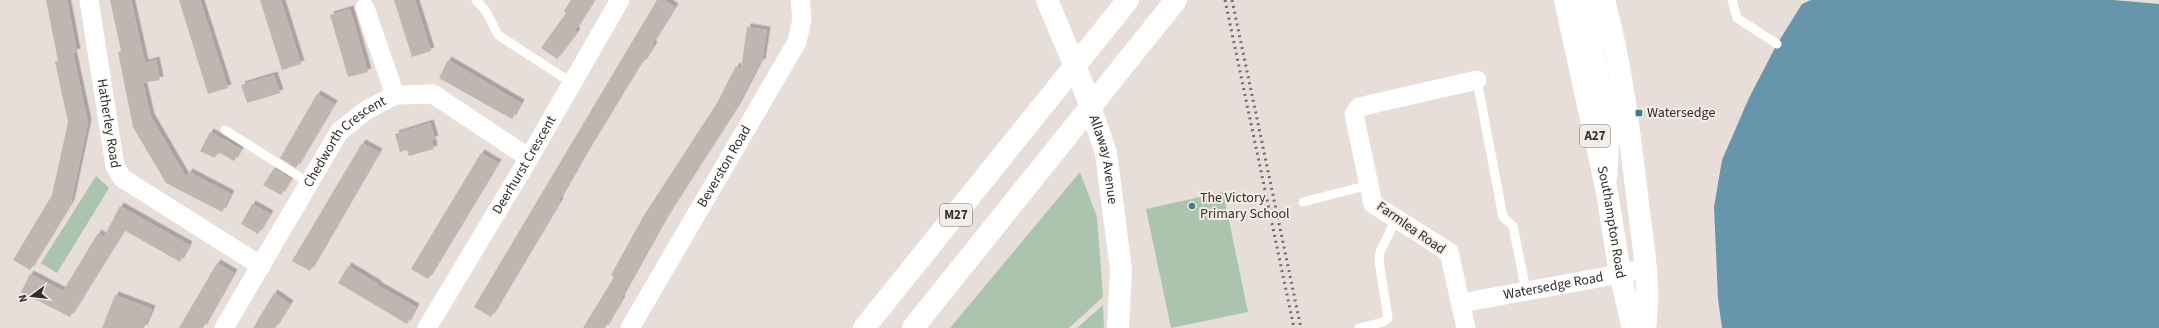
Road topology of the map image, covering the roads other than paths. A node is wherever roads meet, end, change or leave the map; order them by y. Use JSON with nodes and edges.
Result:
{"nodes":[{"id":1,"x":88,"y":0,"type":"edge"},
{"id":2,"x":476,"y":0,"type":"edge"},
{"id":3,"x":620,"y":0,"type":"edge"},
{"id":4,"x":800,"y":0,"type":"edge"},
{"id":5,"x":1048,"y":0,"type":"edge"},
{"id":6,"x":1128,"y":0,"type":"edge"},
{"id":7,"x":1176,"y":0,"type":"edge"},
{"id":8,"x":1565,"y":0,"type":"edge"},
{"id":9,"x":1585,"y":0,"type":"edge"},
{"id":10,"x":1604,"y":0,"type":"edge"},
{"id":11,"x":1732,"y":0,"type":"edge"},
{"id":12,"x":365,"y":8,"type":"dead end"},
{"id":13,"x":1777,"y":44,"type":"dead end"},
{"id":14,"x":1477,"y":80,"type":"joint"},
{"id":15,"x":572,"y":83,"type":"junction"},
{"id":16,"x":395,"y":95,"type":"junction"},
{"id":17,"x":225,"y":130,"type":"dead end"},
{"id":18,"x":529,"y":158,"type":"junction"},
{"id":19,"x":309,"y":183,"type":"junction"},
{"id":20,"x":1369,"y":185,"type":"junction"},
{"id":21,"x":1607,"y":192,"type":"junction"},
{"id":22,"x":1303,"y":202,"type":"dead end"},
{"id":23,"x":1396,"y":219,"type":"junction"},
{"id":24,"x":261,"y":266,"type":"junction"},
{"id":25,"x":1646,"y":268,"type":"junction"},
{"id":26,"x":1620,"y":274,"type":"junction"},
{"id":27,"x":1526,"y":292,"type":"junction"},
{"id":28,"x":1461,"y":303,"type":"junction"},
{"id":29,"x":224,"y":328,"type":"edge"},
{"id":30,"x":427,"y":328,"type":"edge"},
{"id":31,"x":630,"y":328,"type":"edge"},
{"id":32,"x":864,"y":328,"type":"edge"},
{"id":33,"x":914,"y":328,"type":"edge"},
{"id":34,"x":1118,"y":328,"type":"edge"},
{"id":35,"x":1359,"y":328,"type":"edge"},
{"id":36,"x":1466,"y":328,"type":"edge"},
{"id":37,"x":1633,"y":328,"type":"edge"},
{"id":38,"x":1645,"y":328,"type":"edge"}],
"edges":[{"from":1,"to":24,"type":"street","name":"Hatherley Road"},
{"from":2,"to":15,"type":"lane"},
{"from":3,"to":15,"type":"street","name":"Deerhurst Crescent"},
{"from":4,"to":31,"type":"street","name":"Beverston Road"},
{"from":5,"to":34,"type":"main road","name":"Allaway Avenue"},
{"from":6,"to":32,"type":"main road","number":"M27"},
{"from":7,"to":33,"type":"main road","number":"M27"},
{"from":8,"to":21,"type":"main road","name":"Southampton Road","number":"A27"},
{"from":9,"to":21,"type":"street"},
{"from":10,"to":25,"type":"main road","name":"Southampton Road","number":"A27"},
{"from":11,"to":13,"type":"lane"},
{"from":12,"to":16,"type":"street"},
{"from":14,"to":20,"type":"street","name":"Farmlea Road"},
{"from":14,"to":27,"type":"lane"},
{"from":15,"to":18,"type":"street","name":"Deerhurst Crescent"},
{"from":16,"to":18,"type":"street","name":"Chedworth Crescent"},
{"from":16,"to":19,"type":"street","name":"Chedworth Crescent"},
{"from":17,"to":19,"type":"lane"},
{"from":18,"to":30,"type":"street","name":"Deerhurst Crescent"},
{"from":19,"to":24,"type":"street","name":"Chedworth Crescent"},
{"from":20,"to":22,"type":"lane"},
{"from":20,"to":23,"type":"street","name":"Farmlea Road"},
{"from":21,"to":26,"type":"main road","name":"Southampton Road","number":"A27"},
{"from":23,"to":28,"type":"street","name":"Farmlea Road"},
{"from":23,"to":35,"type":"lane"},
{"from":24,"to":29,"type":"street","name":"Chedworth Crescent"},
{"from":25,"to":26,"type":"street","name":"Watersedge Road"},
{"from":25,"to":38,"type":"main road","name":"Southampton Road","number":"A27"},
{"from":26,"to":27,"type":"street","name":"Watersedge Road"},
{"from":26,"to":37,"type":"main road","name":"Southampton Road","number":"A27"},
{"from":27,"to":28,"type":"street","name":"Watersedge Road"},
{"from":28,"to":36,"type":"street","name":"Farmlea Road"}]}
